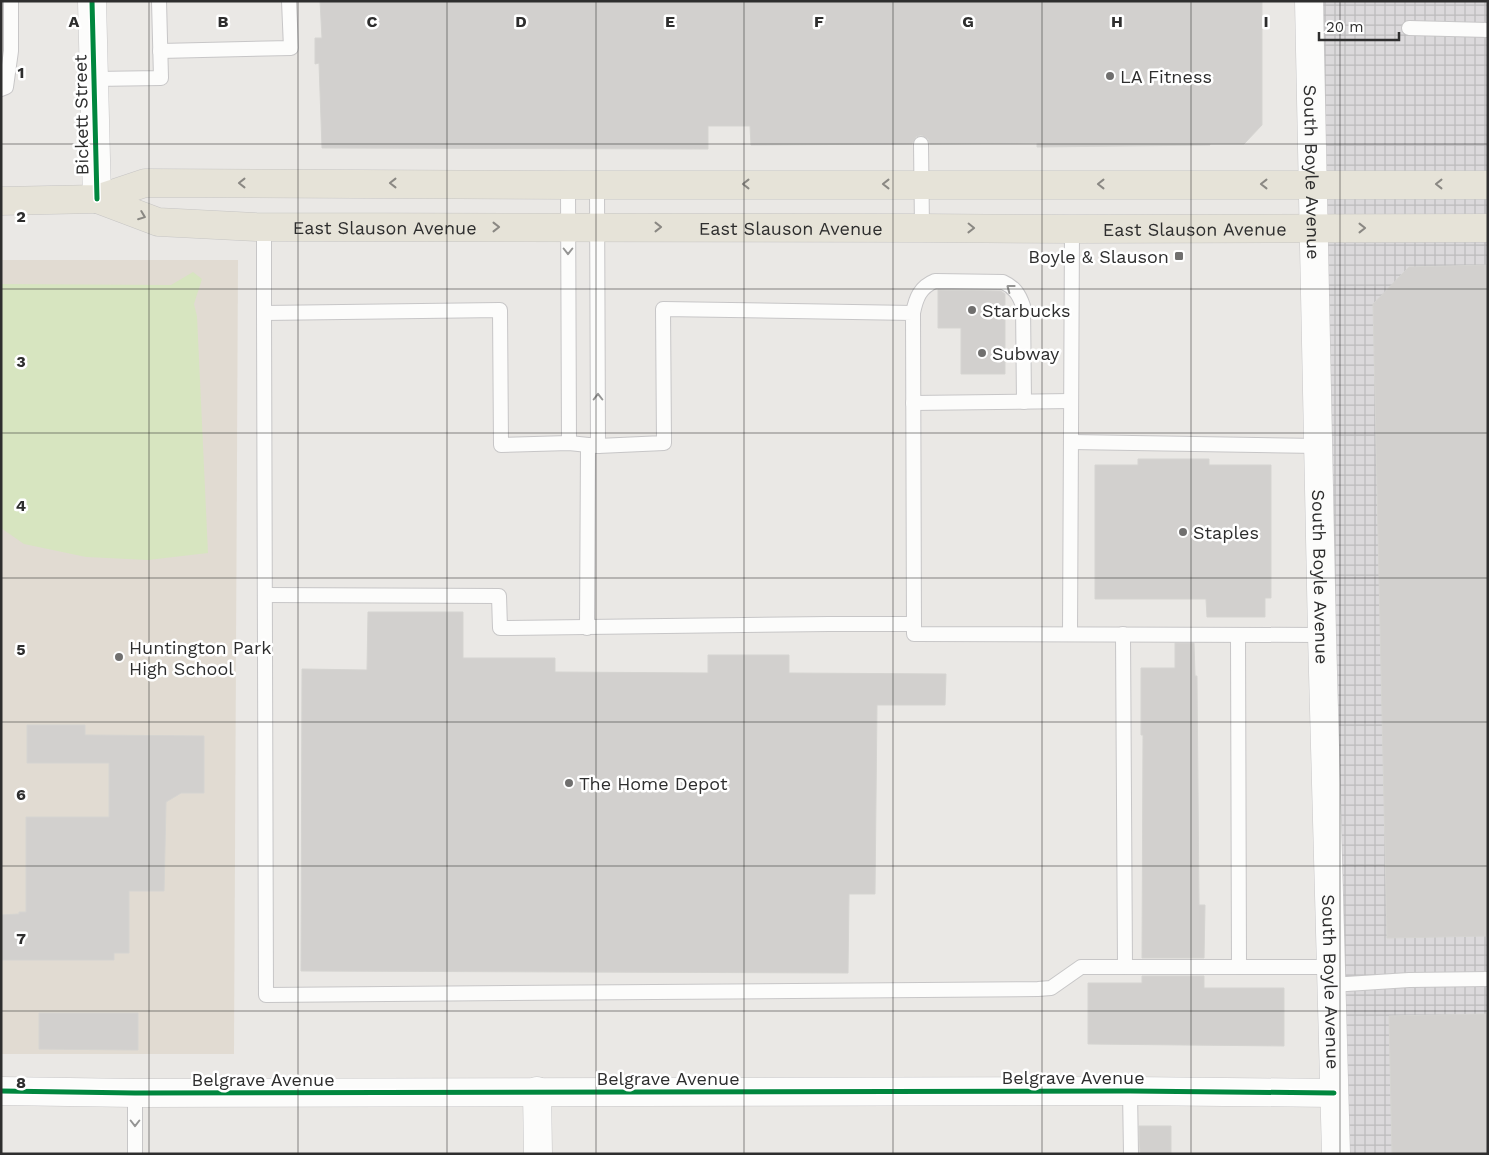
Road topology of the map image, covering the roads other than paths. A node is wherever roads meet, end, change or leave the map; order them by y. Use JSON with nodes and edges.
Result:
{"nodes":[{"id":1,"x":11,"y":1,"type":"edge"},
{"id":2,"x":92,"y":1,"type":"edge"},
{"id":3,"x":159,"y":1,"type":"edge"},
{"id":4,"x":289,"y":1,"type":"edge"},
{"id":5,"x":1309,"y":1,"type":"edge"},
{"id":6,"x":1409,"y":28,"type":"dead end"},
{"id":7,"x":1488,"y":30,"type":"edge"},
{"id":8,"x":160,"y":51,"type":"junction"},
{"id":9,"x":94,"y":78,"type":"junction"},
{"id":10,"x":1,"y":88,"type":"edge"},
{"id":11,"x":921,"y":144,"type":"dead end"},
{"id":12,"x":922,"y":184,"type":"junction"},
{"id":13,"x":1312,"y":184,"type":"junction"},
{"id":14,"x":568,"y":185,"type":"junction"},
{"id":15,"x":597,"y":185,"type":"junction"},
{"id":16,"x":1488,"y":185,"type":"edge"},
{"id":17,"x":97,"y":199,"type":"junction"},
{"id":18,"x":1,"y":201,"type":"edge"},
{"id":19,"x":264,"y":227,"type":"junction"},
{"id":20,"x":597,"y":227,"type":"junction"},
{"id":21,"x":568,"y":228,"type":"junction"},
{"id":22,"x":922,"y":228,"type":"junction"},
{"id":23,"x":1313,"y":228,"type":"junction"},
{"id":24,"x":1488,"y":228,"type":"edge"},
{"id":25,"x":1072,"y":230,"type":"junction"},
{"id":26,"x":264,"y":313,"type":"junction"},
{"id":27,"x":913,"y":313,"type":"junction"},
{"id":28,"x":1071,"y":401,"type":"junction"},
{"id":29,"x":1024,"y":402,"type":"junction"},
{"id":30,"x":913,"y":403,"type":"junction"},
{"id":31,"x":1071,"y":442,"type":"junction"},
{"id":32,"x":569,"y":443,"type":"junction"},
{"id":33,"x":593,"y":445,"type":"junction"},
{"id":34,"x":1318,"y":446,"type":"junction"},
{"id":35,"x":265,"y":595,"type":"junction"},
{"id":36,"x":914,"y":624,"type":"junction"},
{"id":37,"x":587,"y":628,"type":"junction"},
{"id":38,"x":1070,"y":634,"type":"junction"},
{"id":39,"x":1123,"y":634,"type":"junction"},
{"id":40,"x":1238,"y":635,"type":"junction"},
{"id":41,"x":1322,"y":635,"type":"junction"},
{"id":42,"x":1125,"y":967,"type":"junction"},
{"id":43,"x":1239,"y":967,"type":"junction"},
{"id":44,"x":1331,"y":976,"type":"junction"},
{"id":45,"x":1488,"y":979,"type":"edge"},
{"id":46,"x":1,"y":1091,"type":"edge"},
{"id":47,"x":1130,"y":1091,"type":"junction"},
{"id":48,"x":537,"y":1092,"type":"junction"},
{"id":49,"x":135,"y":1093,"type":"junction"},
{"id":50,"x":1334,"y":1093,"type":"junction"},
{"id":51,"x":135,"y":1154,"type":"edge"},
{"id":52,"x":538,"y":1154,"type":"edge"},
{"id":53,"x":1131,"y":1154,"type":"edge"},
{"id":54,"x":1336,"y":1154,"type":"edge"}],
"edges":[{"from":1,"to":10,"type":"lane"},
{"from":2,"to":9,"type":"street","name":"Bickett Street"},
{"from":3,"to":8,"type":"lane"},
{"from":4,"to":8,"type":"lane"},
{"from":5,"to":13,"type":"street","name":"South Boyle Avenue"},
{"from":6,"to":7,"type":"lane"},
{"from":8,"to":9,"type":"lane"},
{"from":9,"to":17,"type":"street","name":"Bickett Street"},
{"from":11,"to":12,"type":"lane"},
{"from":13,"to":12,"type":"main road","name":"East Slauson Avenue","one_way":true},
{"from":12,"to":15,"type":"main road","name":"East Slauson Avenue","one_way":true},
{"from":12,"to":22,"type":"lane"},
{"from":16,"to":13,"type":"main road","name":"East Slauson Avenue","one_way":true},
{"from":13,"to":23,"type":"street","name":"South Boyle Avenue"},
{"from":14,"to":15,"type":"main road","name":"East Slauson Avenue"},
{"from":14,"to":17,"type":"main road","name":"East Slauson Avenue","one_way":true},
{"from":14,"to":21,"type":"lane"},
{"from":15,"to":20,"type":"lane"},
{"from":17,"to":18,"type":"main road","name":"East Slauson Avenue"},
{"from":17,"to":19,"type":"main road","name":"East Slauson Avenue","one_way":true},
{"from":19,"to":21,"type":"main road","name":"East Slauson Avenue","one_way":true},
{"from":19,"to":26,"type":"lane"},
{"from":20,"to":21,"type":"main road","name":"East Slauson Avenue"},
{"from":20,"to":22,"type":"main road","name":"East Slauson Avenue","one_way":true},
{"from":33,"to":20,"type":"lane","one_way":true},
{"from":21,"to":32,"type":"lane","one_way":true},
{"from":22,"to":25,"type":"main road","name":"East Slauson Avenue","one_way":true},
{"from":23,"to":24,"type":"main road","name":"East Slauson Avenue","one_way":true},
{"from":23,"to":25,"type":"main road","name":"East Slauson Avenue"},
{"from":23,"to":34,"type":"street","name":"South Boyle Avenue"},
{"from":25,"to":28,"type":"lane"},
{"from":26,"to":32,"type":"lane"},
{"from":26,"to":35,"type":"lane"},
{"from":29,"to":27,"type":"lane","one_way":true},
{"from":27,"to":30,"type":"lane"},
{"from":27,"to":33,"type":"lane"},
{"from":28,"to":29,"type":"lane"},
{"from":28,"to":31,"type":"lane"},
{"from":29,"to":30,"type":"lane"},
{"from":30,"to":36,"type":"lane"},
{"from":31,"to":34,"type":"lane"},
{"from":31,"to":38,"type":"lane"},
{"from":32,"to":33,"type":"lane"},
{"from":33,"to":37,"type":"lane"},
{"from":34,"to":41,"type":"street","name":"South Boyle Avenue"},
{"from":35,"to":37,"type":"lane"},
{"from":35,"to":42,"type":"lane"},
{"from":36,"to":37,"type":"lane"},
{"from":36,"to":38,"type":"lane"},
{"from":38,"to":39,"type":"lane"},
{"from":39,"to":40,"type":"lane"},
{"from":39,"to":42,"type":"lane"},
{"from":40,"to":41,"type":"lane"},
{"from":40,"to":43,"type":"lane"},
{"from":41,"to":44,"type":"street","name":"South Boyle Avenue"},
{"from":42,"to":43,"type":"lane"},
{"from":43,"to":44,"type":"lane"},
{"from":44,"to":45,"type":"lane"},
{"from":44,"to":50,"type":"street","name":"South Boyle Avenue"},
{"from":46,"to":49,"type":"street","name":"Belgrave Avenue"},
{"from":47,"to":48,"type":"street","name":"Belgrave Avenue"},
{"from":47,"to":50,"type":"street","name":"Belgrave Avenue"},
{"from":47,"to":53,"type":"lane"},
{"from":48,"to":49,"type":"street","name":"Belgrave Avenue"},
{"from":48,"to":52,"type":"street"},
{"from":49,"to":51,"type":"lane","one_way":true},
{"from":50,"to":54,"type":"street","name":"South Boyle Avenue"}]}
